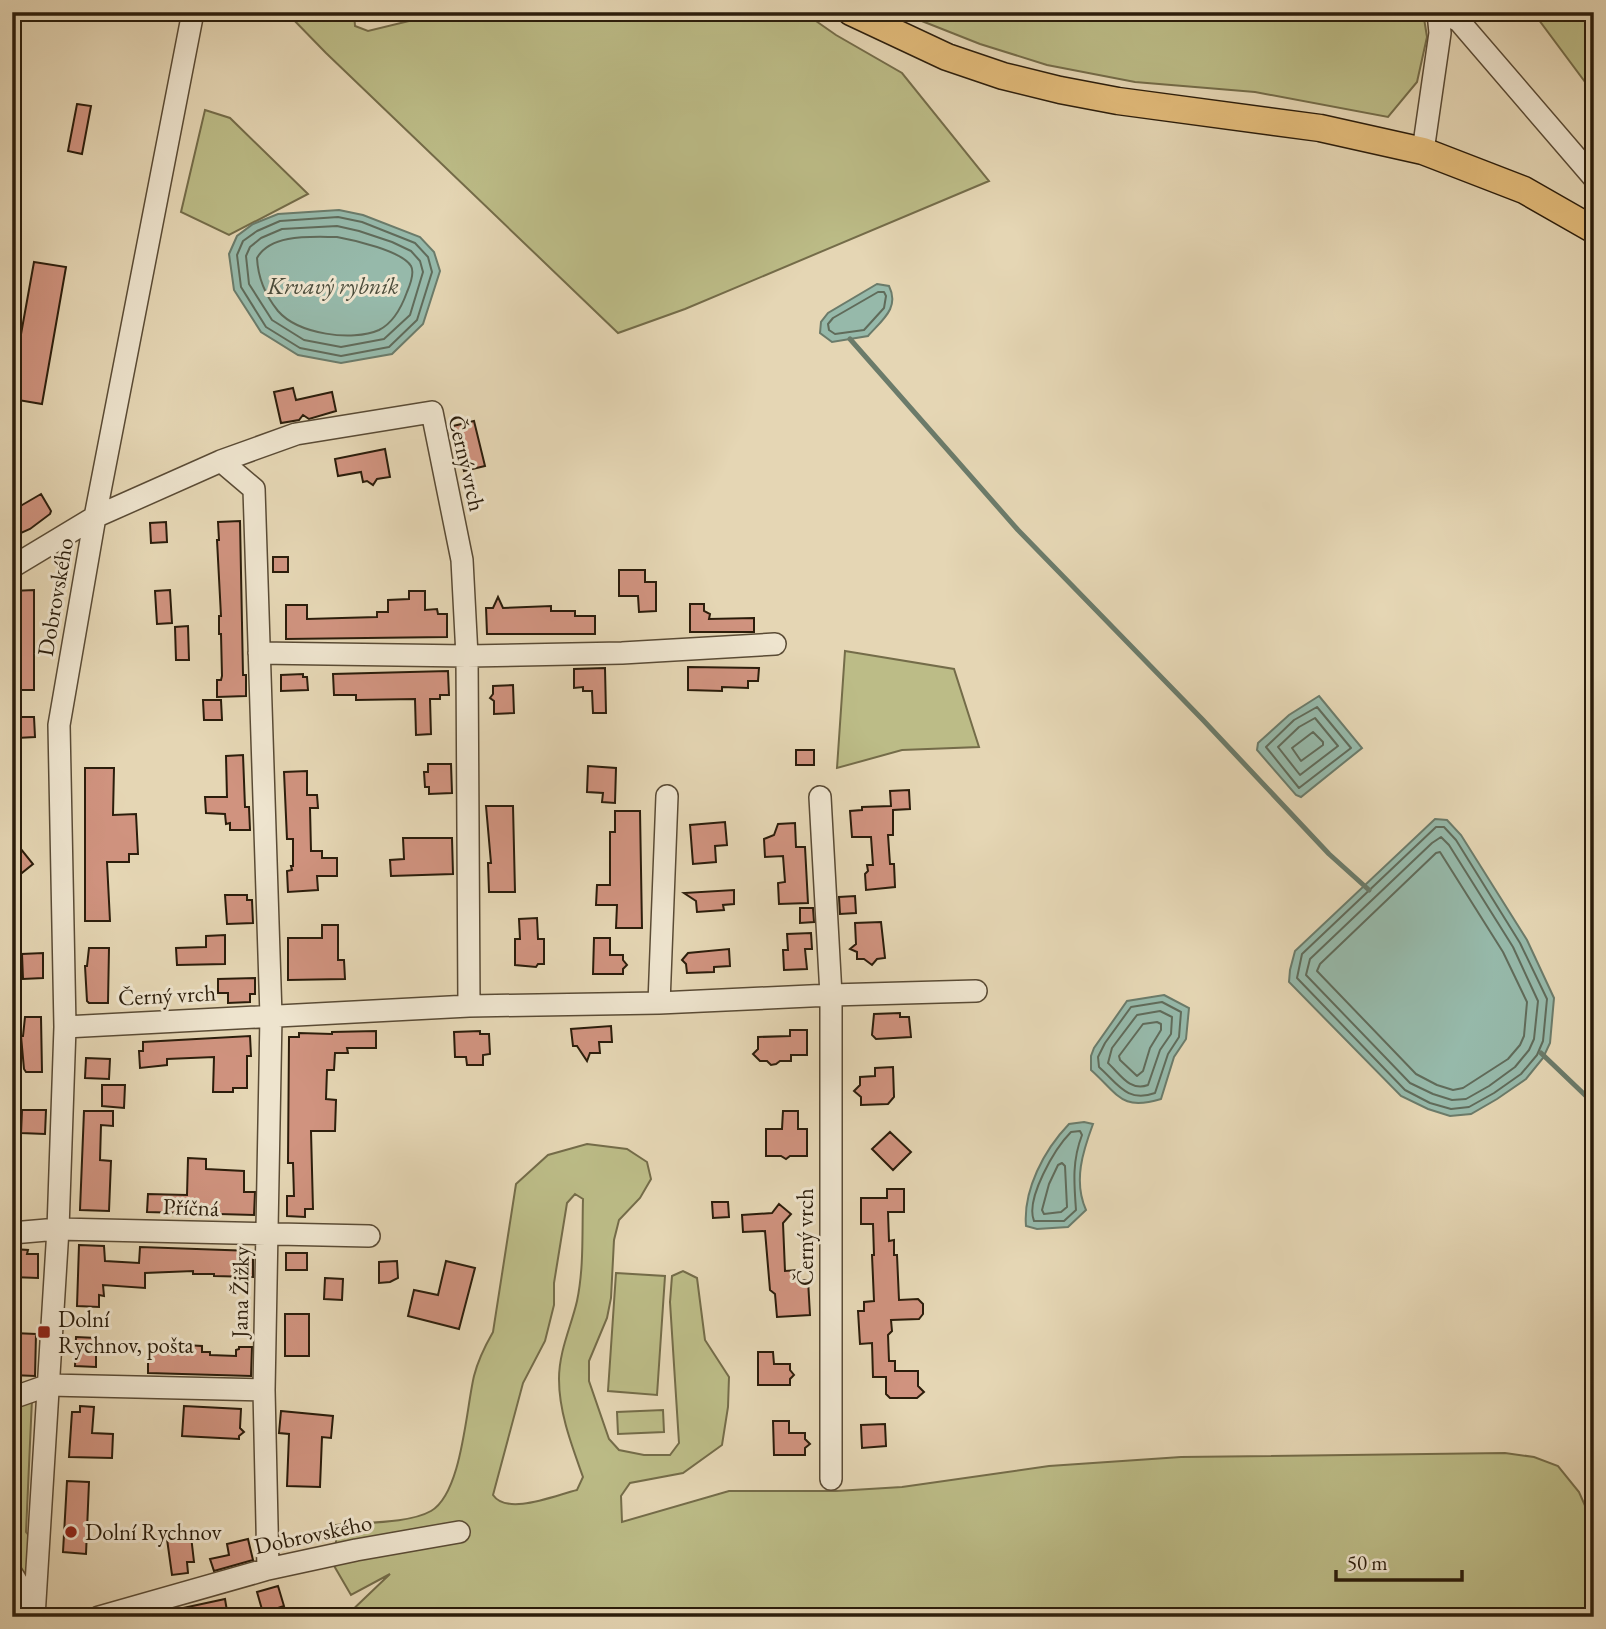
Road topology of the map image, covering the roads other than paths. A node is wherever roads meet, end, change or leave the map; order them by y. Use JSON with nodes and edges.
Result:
{"nodes":[{"id":1,"x":193,"y":12,"type":"edge"},
{"id":2,"x":851,"y":12,"type":"edge"},
{"id":3,"x":1440,"y":12,"type":"edge"},
{"id":4,"x":1423,"y":151,"type":"junction"},
{"id":5,"x":1594,"y":178,"type":"edge"},
{"id":6,"x":1594,"y":230,"type":"edge"},
{"id":7,"x":221,"y":461,"type":"junction"},
{"id":8,"x":95,"y":517,"type":"junction"},
{"id":9,"x":12,"y":568,"type":"edge"},
{"id":10,"x":775,"y":645,"type":"dead end"},
{"id":11,"x":259,"y":653,"type":"junction"},
{"id":12,"x":467,"y":656,"type":"junction"},
{"id":13,"x":667,"y":796,"type":"dead end"},
{"id":14,"x":820,"y":797,"type":"dead end"},
{"id":15,"x":976,"y":991,"type":"dead end"},
{"id":16,"x":831,"y":995,"type":"junction"},
{"id":17,"x":659,"y":1003,"type":"junction"},
{"id":18,"x":469,"y":1006,"type":"junction"},
{"id":19,"x":271,"y":1016,"type":"junction"},
{"id":20,"x":65,"y":1027,"type":"junction"},
{"id":21,"x":58,"y":1229,"type":"junction"},
{"id":22,"x":12,"y":1233,"type":"edge"},
{"id":23,"x":268,"y":1235,"type":"junction"},
{"id":24,"x":369,"y":1237,"type":"dead end"},
{"id":25,"x":49,"y":1385,"type":"junction"},
{"id":26,"x":264,"y":1390,"type":"junction"},
{"id":27,"x":12,"y":1398,"type":"edge"},
{"id":28,"x":831,"y":1479,"type":"dead end"},
{"id":29,"x":459,"y":1532,"type":"dead end"},
{"id":30,"x":268,"y":1569,"type":"junction"},
{"id":31,"x":12,"y":1574,"type":"edge"},
{"id":32,"x":36,"y":1616,"type":"edge"},
{"id":33,"x":99,"y":1617,"type":"edge"}],
"edges":[{"from":1,"to":8,"type":"street","name":"Dobrovského"},
{"from":2,"to":4,"type":"main road"},
{"from":3,"to":4,"type":"street"},
{"from":3,"to":5,"type":"street"},
{"from":4,"to":6,"type":"main road"},
{"from":7,"to":8,"type":"street","name":"Černý vrch"},
{"from":7,"to":11,"type":"street"},
{"from":7,"to":12,"type":"street","name":"Černý vrch"},
{"from":8,"to":9,"type":"street","name":"Černý vrch"},
{"from":8,"to":20,"type":"street","name":"Dobrovského"},
{"from":10,"to":12,"type":"street"},
{"from":11,"to":12,"type":"street"},
{"from":11,"to":19,"type":"street"},
{"from":12,"to":18,"type":"street","name":"Černý vrch"},
{"from":13,"to":17,"type":"street"},
{"from":14,"to":16,"type":"street","name":"Černý vrch"},
{"from":15,"to":16,"type":"street","name":"Černý vrch"},
{"from":16,"to":17,"type":"street","name":"Černý vrch"},
{"from":16,"to":28,"type":"street","name":"Černý vrch"},
{"from":17,"to":18,"type":"street","name":"Černý vrch"},
{"from":18,"to":19,"type":"street","name":"Černý vrch"},
{"from":19,"to":20,"type":"street","name":"Černý vrch"},
{"from":19,"to":23,"type":"street","name":"Jana Žižky"},
{"from":20,"to":21,"type":"street","name":"Dobrovského"},
{"from":21,"to":22,"type":"street","name":"Příčná"},
{"from":21,"to":23,"type":"street","name":"Příčná"},
{"from":21,"to":25,"type":"street","name":"Dobrovského"},
{"from":23,"to":24,"type":"street","name":"Příčná"},
{"from":23,"to":26,"type":"street","name":"Jana Žižky"},
{"from":25,"to":26,"type":"street"},
{"from":25,"to":27,"type":"street"},
{"from":25,"to":32,"type":"street","name":"Dobrovského"},
{"from":26,"to":30,"type":"street","name":"Jana Žižky"},
{"from":29,"to":30,"type":"street","name":"Dobrovského"},
{"from":30,"to":33,"type":"street","name":"Dobrovského"},
{"from":31,"to":32,"type":"street"}]}
